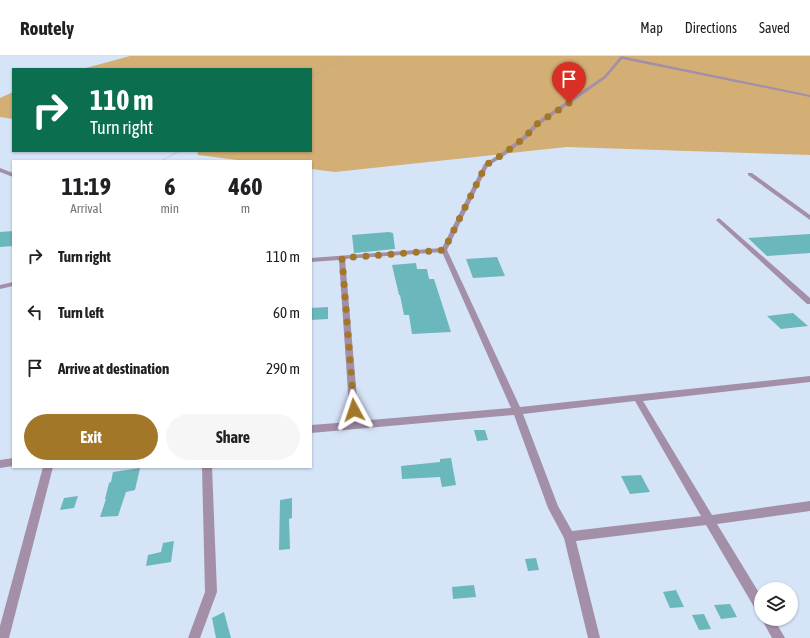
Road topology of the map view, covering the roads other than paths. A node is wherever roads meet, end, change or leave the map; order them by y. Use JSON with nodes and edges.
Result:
{"nodes":[{"id":1,"x":622,"y":57,"type":"edge"},
{"id":2,"x":810,"y":96,"type":"edge"},
{"id":3,"x":0,"y":170,"type":"edge"},
{"id":4,"x":750,"y":174,"type":"dead end"},
{"id":5,"x":12,"y":175,"type":"edge"},
{"id":6,"x":810,"y":218,"type":"edge"},
{"id":7,"x":719,"y":220,"type":"dead end"},
{"id":8,"x":444,"y":250,"type":"junction"},
{"id":9,"x":342,"y":258,"type":"junction"},
{"id":10,"x":312,"y":260,"type":"edge"},
{"id":11,"x":12,"y":284,"type":"edge"},
{"id":12,"x":0,"y":287,"type":"edge"},
{"id":13,"x":810,"y":302,"type":"edge"},
{"id":14,"x":810,"y":379,"type":"edge"},
{"id":15,"x":637,"y":398,"type":"junction"},
{"id":16,"x":517,"y":411,"type":"junction"},
{"id":17,"x":355,"y":426,"type":"junction"},
{"id":18,"x":312,"y":429,"type":"edge"},
{"id":19,"x":12,"y":462,"type":"edge"},
{"id":20,"x":0,"y":464,"type":"edge"},
{"id":21,"x":48,"y":468,"type":"edge"},
{"id":22,"x":207,"y":468,"type":"edge"},
{"id":23,"x":810,"y":506,"type":"edge"},
{"id":24,"x":710,"y":520,"type":"junction"},
{"id":25,"x":569,"y":537,"type":"junction"},
{"id":26,"x":754,"y":596,"type":"edge"},
{"id":27,"x":771,"y":626,"type":"edge"},
{"id":28,"x":3,"y":638,"type":"edge"},
{"id":29,"x":194,"y":638,"type":"edge"},
{"id":30,"x":594,"y":638,"type":"edge"},
{"id":31,"x":779,"y":638,"type":"edge"}],
"edges":[{"from":1,"to":2,"type":"street"},
{"from":1,"to":8,"type":"street"},
{"from":3,"to":5,"type":"street"},
{"from":4,"to":6,"type":"street"},
{"from":7,"to":13,"type":"street"},
{"from":8,"to":9,"type":"street"},
{"from":8,"to":16,"type":"street"},
{"from":9,"to":10,"type":"street"},
{"from":9,"to":17,"type":"street"},
{"from":11,"to":12,"type":"street"},
{"from":14,"to":15,"type":"street"},
{"from":15,"to":16,"type":"street"},
{"from":15,"to":24,"type":"street"},
{"from":16,"to":17,"type":"street"},
{"from":16,"to":25,"type":"street"},
{"from":17,"to":18,"type":"street"},
{"from":19,"to":20,"type":"street"},
{"from":21,"to":28,"type":"street"},
{"from":22,"to":29,"type":"street"},
{"from":23,"to":24,"type":"street"},
{"from":24,"to":25,"type":"street"},
{"from":24,"to":26,"type":"street"},
{"from":25,"to":30,"type":"street"},
{"from":27,"to":31,"type":"street"}]}
